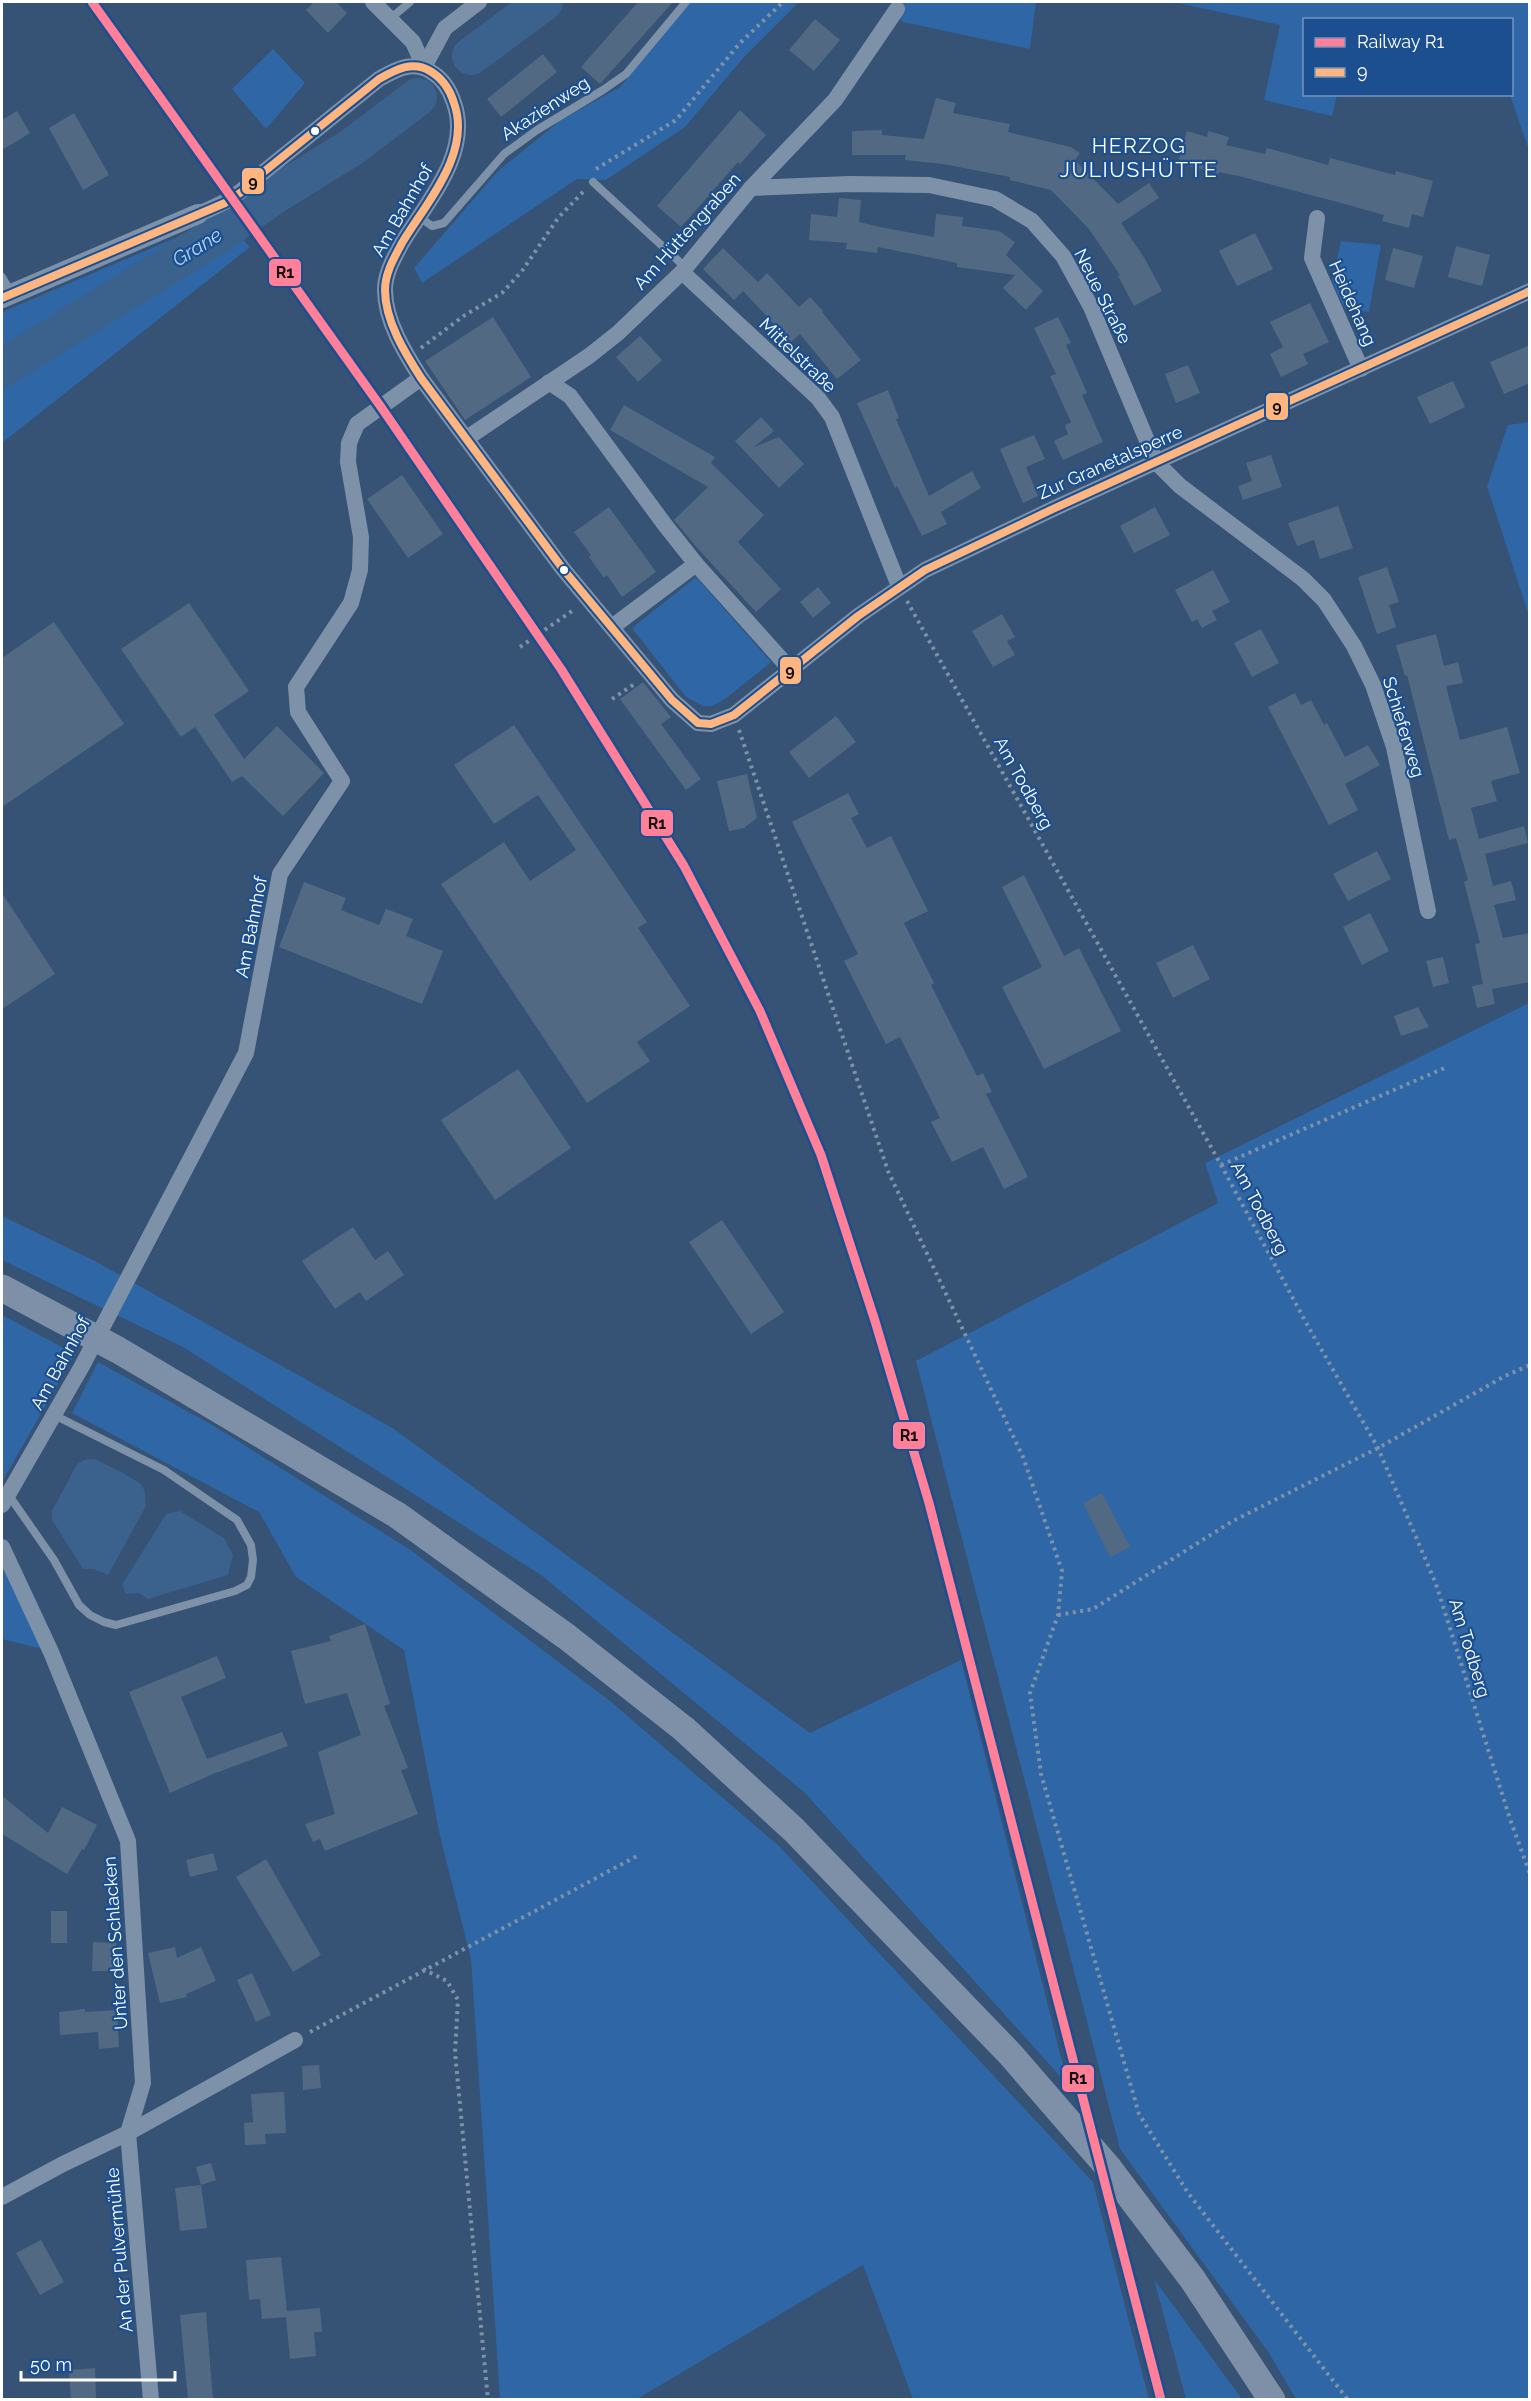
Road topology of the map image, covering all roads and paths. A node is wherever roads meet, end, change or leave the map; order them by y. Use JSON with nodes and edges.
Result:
{"nodes":[{"id":1,"x":373,"y":2,"type":"edge"},
{"id":2,"x":410,"y":2,"type":"edge"},
{"id":3,"x":478,"y":2,"type":"edge"},
{"id":4,"x":686,"y":2,"type":"edge"},
{"id":5,"x":783,"y":2,"type":"edge"},
{"id":6,"x":897,"y":9,"type":"dead end"},
{"id":7,"x":391,"y":18,"type":"junction"},
{"id":8,"x":424,"y":67,"type":"junction"},
{"id":9,"x":592,"y":182,"type":"junction"},
{"id":10,"x":751,"y":188,"type":"junction"},
{"id":11,"x":198,"y":214,"type":"joint"},
{"id":12,"x":418,"y":217,"type":"junction"},
{"id":13,"x":1317,"y":218,"type":"dead end"},
{"id":14,"x":683,"y":269,"type":"junction"},
{"id":15,"x":2,"y":277,"type":"edge"},
{"id":16,"x":1530,"y":291,"type":"edge"},
{"id":17,"x":7,"y":296,"type":"edge"},
{"id":18,"x":408,"y":356,"type":"junction"},
{"id":19,"x":1361,"y":369,"type":"junction"},
{"id":20,"x":421,"y":378,"type":"junction"},
{"id":21,"x":549,"y":382,"type":"junction"},
{"id":22,"x":467,"y":438,"type":"junction"},
{"id":23,"x":1156,"y":462,"type":"junction"},
{"id":24,"x":696,"y":564,"type":"junction"},
{"id":25,"x":899,"y":586,"type":"junction"},
{"id":26,"x":561,"y":618,"type":"dead end"},
{"id":27,"x":612,"y":627,"type":"junction"},
{"id":28,"x":520,"y":647,"type":"dead end"},
{"id":29,"x":790,"y":670,"type":"junction"},
{"id":30,"x":651,"y":672,"type":"junction"},
{"id":31,"x":612,"y":699,"type":"dead end"},
{"id":32,"x":734,"y":715,"type":"junction"},
{"id":33,"x":1428,"y":911,"type":"dead end"},
{"id":34,"x":1447,"y":1067,"type":"dead end"},
{"id":35,"x":1221,"y":1165,"type":"junction"},
{"id":36,"x":2,"y":1288,"type":"edge"},
{"id":37,"x":1530,"y":1365,"type":"edge"},
{"id":38,"x":54,"y":1415,"type":"junction"},
{"id":39,"x":1378,"y":1448,"type":"junction"},
{"id":40,"x":5,"y":1499,"type":"edge"},
{"id":41,"x":2,"y":1547,"type":"edge"},
{"id":42,"x":1058,"y":1615,"type":"junction"},
{"id":43,"x":637,"y":1856,"type":"dead end"},
{"id":44,"x":1530,"y":1874,"type":"edge"},
{"id":45,"x":423,"y":1969,"type":"junction"},
{"id":46,"x":295,"y":2040,"type":"joint"},
{"id":47,"x":128,"y":2133,"type":"junction"},
{"id":48,"x":2,"y":2197,"type":"edge"},
{"id":49,"x":151,"y":2400,"type":"edge"},
{"id":50,"x":488,"y":2400,"type":"edge"},
{"id":51,"x":1272,"y":2400,"type":"edge"},
{"id":52,"x":1348,"y":2400,"type":"edge"}],
"edges":[{"from":1,"to":7,"type":"street"},
{"from":2,"to":7,"type":"lane"},
{"from":3,"to":8,"type":"street"},
{"from":4,"to":12,"type":"lane","name":"Akazienweg"},
{"from":5,"to":9,"type":"path"},
{"from":6,"to":10,"type":"street","name":"Am Hüttengraben"},
{"from":7,"to":8,"type":"street"},
{"from":8,"to":11,"type":"street"},
{"from":8,"to":12,"type":"street","name":"Am Bahnhof"},
{"from":9,"to":14,"type":"lane"},
{"from":9,"to":18,"type":"path"},
{"from":10,"to":14,"type":"street","name":"Am Hüttengraben"},
{"from":10,"to":23,"type":"street","name":"Neue Straße"},
{"from":11,"to":17,"type":"street"},
{"from":12,"to":18,"type":"street","name":"Am Bahnhof"},
{"from":13,"to":19,"type":"street","name":"Heidehang"},
{"from":14,"to":21,"type":"street","name":"Am Hüttengraben"},
{"from":14,"to":25,"type":"street","name":"Mittelstraße"},
{"from":15,"to":17,"type":"lane"},
{"from":16,"to":19,"type":"street","name":"Zur Granetalsperre"},
{"from":18,"to":20,"type":"street","name":"Am Bahnhof"},
{"from":19,"to":23,"type":"street","name":"Zur Granetalsperre"},
{"from":20,"to":22,"type":"street","name":"Am Bahnhof"},
{"from":20,"to":38,"type":"street","name":"Am Bahnhof"},
{"from":21,"to":22,"type":"street","name":"Am Hüttengraben"},
{"from":21,"to":24,"type":"street"},
{"from":22,"to":27,"type":"street","name":"Am Bahnhof"},
{"from":23,"to":25,"type":"street","name":"Zur Granetalsperre"},
{"from":23,"to":33,"type":"street","name":"Schieferweg"},
{"from":24,"to":27,"type":"street"},
{"from":24,"to":29,"type":"street"},
{"from":25,"to":29,"type":"street","name":"Zur Granetalsperre"},
{"from":25,"to":35,"type":"path","name":"Am Todberg"},
{"from":26,"to":28,"type":"path"},
{"from":27,"to":30,"type":"street","name":"Am Bahnhof"},
{"from":29,"to":32,"type":"street","name":"Zur Granetalsperre"},
{"from":30,"to":31,"type":"path"},
{"from":30,"to":32,"type":"street","name":"Am Bahnhof"},
{"from":32,"to":42,"type":"path"},
{"from":34,"to":35,"type":"path"},
{"from":35,"to":39,"type":"path","name":"Am Todberg"},
{"from":36,"to":51,"type":"highway"},
{"from":37,"to":39,"type":"path"},
{"from":38,"to":40,"type":"street","name":"Am Bahnhof"},
{"from":38,"to":40,"type":"lane"},
{"from":39,"to":42,"type":"path"},
{"from":39,"to":44,"type":"path","name":"Am Todberg"},
{"from":41,"to":47,"type":"street","name":"Unter den Schlacken"},
{"from":42,"to":52,"type":"path"},
{"from":43,"to":45,"type":"path"},
{"from":45,"to":46,"type":"path"},
{"from":45,"to":50,"type":"path"},
{"from":46,"to":47,"type":"street"},
{"from":47,"to":48,"type":"street"},
{"from":47,"to":49,"type":"street","name":"An der Pulvermühle"}]}
